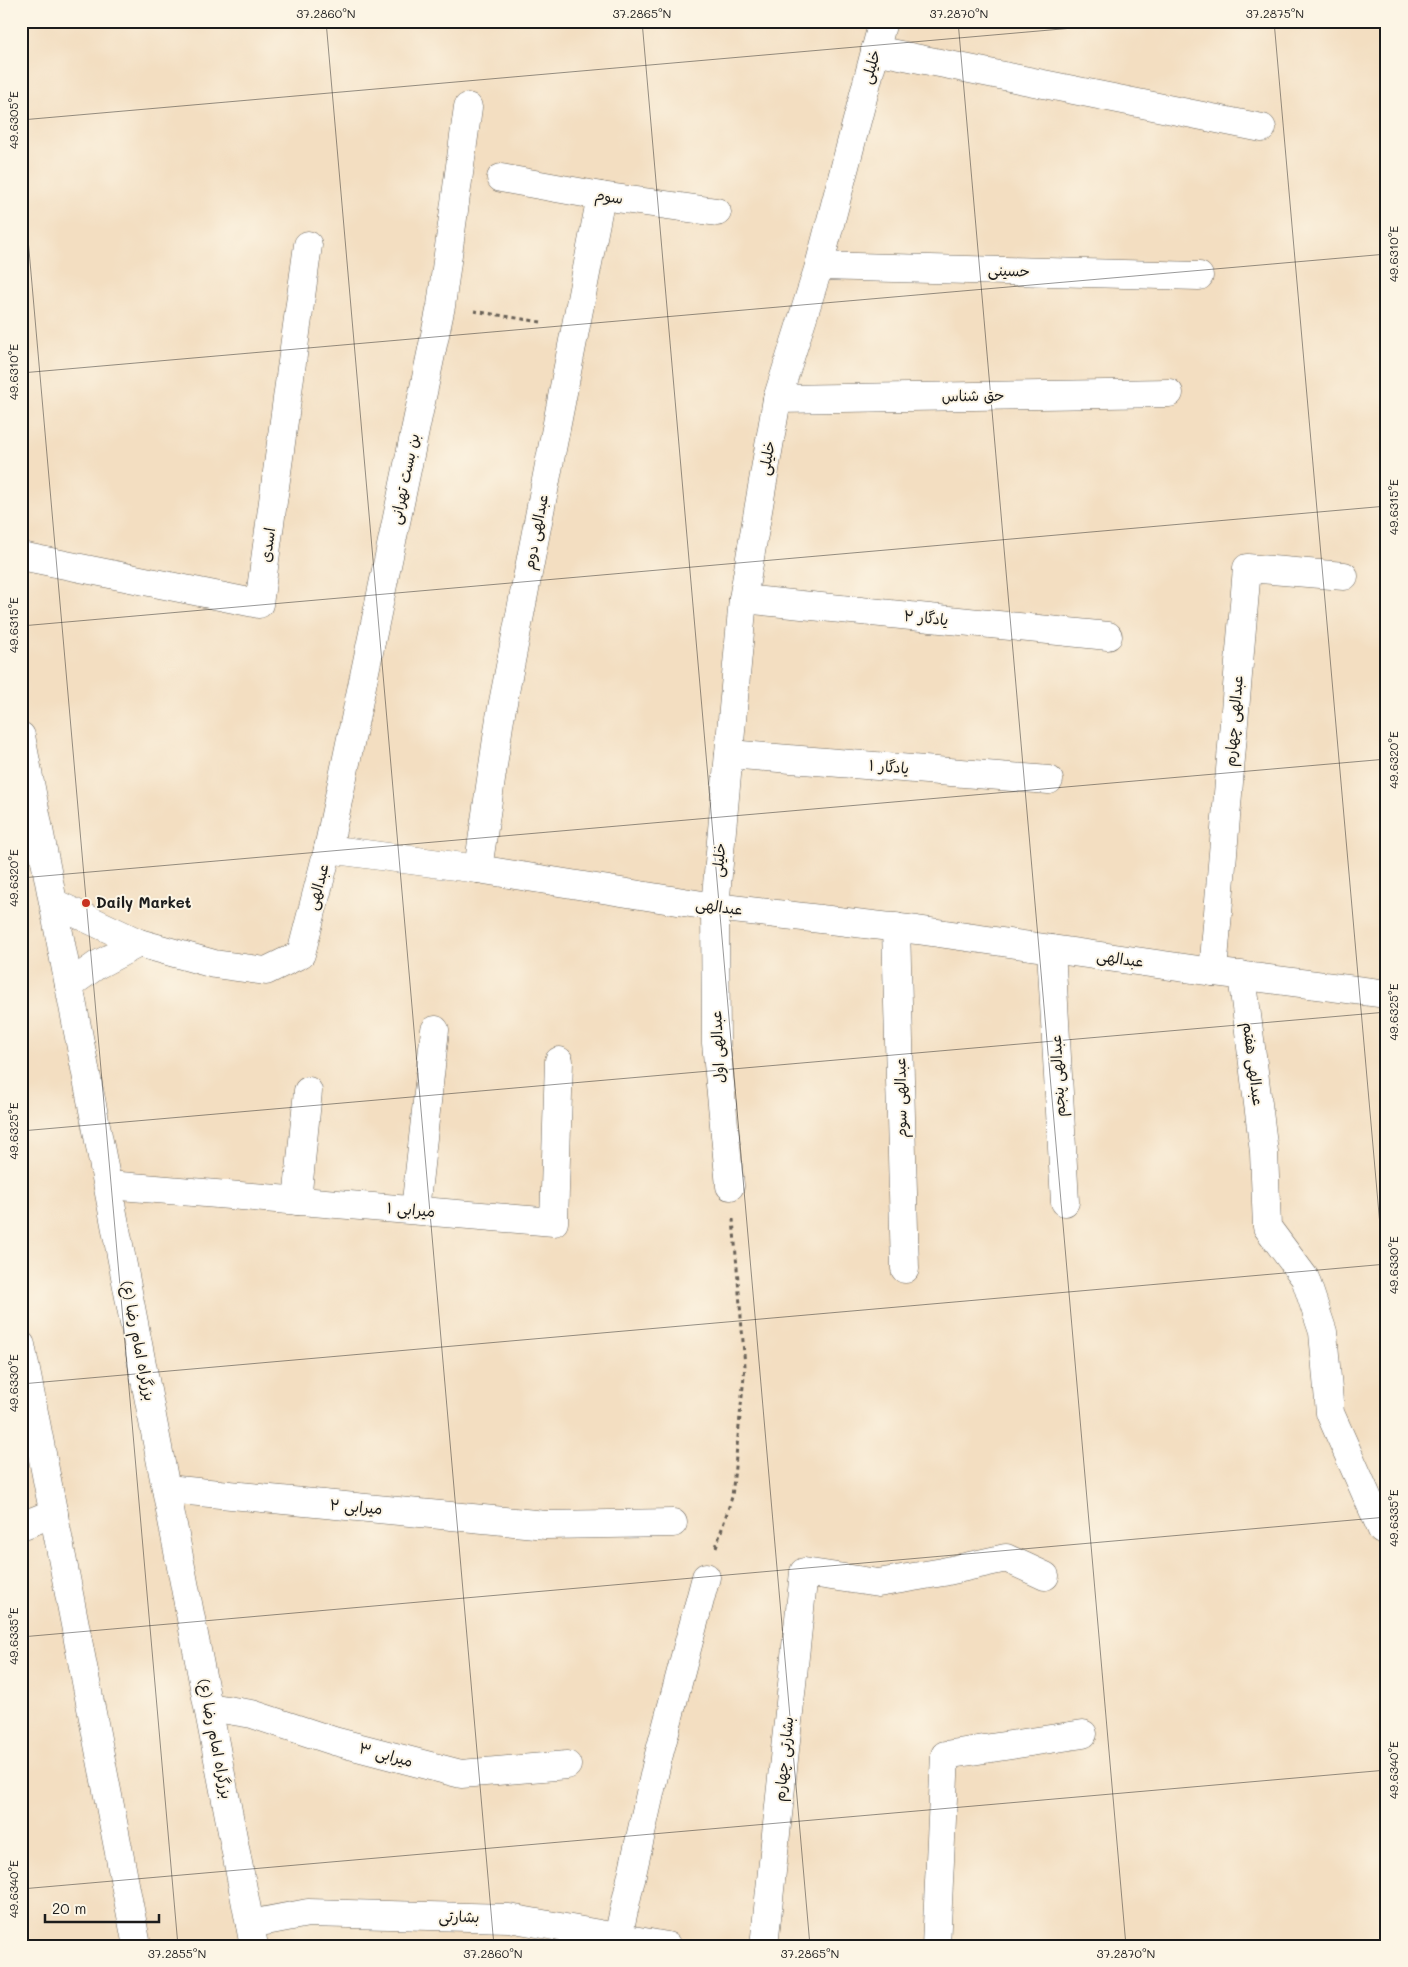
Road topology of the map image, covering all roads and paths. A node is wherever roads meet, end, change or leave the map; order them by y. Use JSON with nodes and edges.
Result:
{"nodes":[{"id":1,"x":883,"y":21,"type":"edge"},
{"id":2,"x":875,"y":50,"type":"junction"},
{"id":3,"x":468,"y":107,"type":"dead end"},
{"id":4,"x":1262,"y":128,"type":"dead end"},
{"id":5,"x":501,"y":178,"type":"dead end"},
{"id":6,"x":602,"y":196,"type":"junction"},
{"id":7,"x":717,"y":212,"type":"dead end"},
{"id":8,"x":308,"y":245,"type":"dead end"},
{"id":9,"x":820,"y":266,"type":"junction"},
{"id":10,"x":1199,"y":276,"type":"dead end"},
{"id":11,"x":441,"y":306,"type":"junction"},
{"id":12,"x":576,"y":328,"type":"junction"},
{"id":13,"x":1169,"y":393,"type":"dead end"},
{"id":14,"x":777,"y":399,"type":"junction"},
{"id":15,"x":21,"y":556,"type":"edge"},
{"id":16,"x":1344,"y":576,"type":"dead end"},
{"id":17,"x":743,"y":600,"type":"junction"},
{"id":18,"x":1108,"y":636,"type":"dead end"},
{"id":19,"x":21,"y":736,"type":"edge"},
{"id":20,"x":729,"y":754,"type":"junction"},
{"id":21,"x":1049,"y":780,"type":"dead end"},
{"id":22,"x":328,"y":849,"type":"junction"},
{"id":23,"x":478,"y":869,"type":"junction"},
{"id":24,"x":54,"y":904,"type":"junction"},
{"id":25,"x":715,"y":907,"type":"junction"},
{"id":26,"x":896,"y":927,"type":"junction"},
{"id":27,"x":138,"y":942,"type":"junction"},
{"id":28,"x":1051,"y":949,"type":"junction"},
{"id":29,"x":1213,"y":972,"type":"junction"},
{"id":30,"x":1242,"y":975,"type":"junction"},
{"id":31,"x":70,"y":985,"type":"junction"},
{"id":32,"x":1387,"y":994,"type":"edge"},
{"id":33,"x":435,"y":1030,"type":"dead end"},
{"id":34,"x":559,"y":1061,"type":"dead end"},
{"id":35,"x":308,"y":1091,"type":"dead end"},
{"id":36,"x":108,"y":1185,"type":"junction"},
{"id":37,"x":730,"y":1186,"type":"joint"},
{"id":38,"x":297,"y":1201,"type":"junction"},
{"id":39,"x":1065,"y":1202,"type":"dead end"},
{"id":40,"x":415,"y":1210,"type":"junction"},
{"id":41,"x":905,"y":1269,"type":"dead end"},
{"id":42,"x":21,"y":1345,"type":"edge"},
{"id":43,"x":167,"y":1489,"type":"junction"},
{"id":44,"x":54,"y":1512,"type":"junction"},
{"id":45,"x":673,"y":1523,"type":"dead end"},
{"id":46,"x":21,"y":1526,"type":"edge"},
{"id":47,"x":1387,"y":1531,"type":"edge"},
{"id":48,"x":1045,"y":1576,"type":"dead end"},
{"id":49,"x":706,"y":1577,"type":"joint"},
{"id":50,"x":208,"y":1707,"type":"junction"},
{"id":51,"x":1083,"y":1734,"type":"dead end"},
{"id":52,"x":567,"y":1765,"type":"dead end"},
{"id":53,"x":252,"y":1935,"type":"edge"},
{"id":54,"x":616,"y":1941,"type":"edge"},
{"id":55,"x":137,"y":1946,"type":"edge"},
{"id":56,"x":667,"y":1946,"type":"edge"},
{"id":57,"x":764,"y":1946,"type":"edge"},
{"id":58,"x":936,"y":1946,"type":"edge"}],
"edges":[{"from":1,"to":2,"type":"main road","name":"خلیلی"},
{"from":2,"to":4,"type":"main road"},
{"from":2,"to":9,"type":"main road","name":"خلیلی"},
{"from":3,"to":11,"type":"main road","name":"بن بست تهرانی"},
{"from":5,"to":6,"type":"main road","name":"سوم"},
{"from":6,"to":7,"type":"main road","name":"سوم"},
{"from":6,"to":12,"type":"main road","name":"عبدالهی دوم"},
{"from":8,"to":15,"type":"main road","name":"اسدی"},
{"from":9,"to":10,"type":"main road","name":"حسینی"},
{"from":9,"to":14,"type":"main road","name":"خلیلی"},
{"from":11,"to":12,"type":"path"},
{"from":11,"to":22,"type":"main road","name":"بن بست تهرانی"},
{"from":12,"to":23,"type":"main road","name":"عبدالهی دوم"},
{"from":13,"to":14,"type":"main road","name":"حق شناس"},
{"from":14,"to":17,"type":"main road","name":"خلیلی"},
{"from":16,"to":29,"type":"main road","name":"عبدالهی چهارم"},
{"from":17,"to":18,"type":"main road","name":"یادگار ۲"},
{"from":17,"to":20,"type":"main road","name":"خلیلی"},
{"from":19,"to":24,"type":"main road","name":"بزرگراه امام رضا (ع)"},
{"from":20,"to":21,"type":"main road","name":"یادگار ۱"},
{"from":20,"to":25,"type":"main road","name":"خلیلی"},
{"from":22,"to":23,"type":"main road","name":"عبدالهی"},
{"from":22,"to":27,"type":"main road","name":"عبدالهی"},
{"from":23,"to":25,"type":"main road","name":"عبدالهی"},
{"from":24,"to":27,"type":"main road","name":"عبدالهی"},
{"from":24,"to":31,"type":"main road","name":"بزرگراه امام رضا (ع)"},
{"from":25,"to":26,"type":"main road","name":"عبدالهی"},
{"from":25,"to":37,"type":"main road","name":"عبدالهی اول"},
{"from":26,"to":28,"type":"main road","name":"عبدالهی"},
{"from":26,"to":41,"type":"main road","name":"عبدالهی سوم"},
{"from":27,"to":31,"type":"main road"},
{"from":28,"to":29,"type":"main road","name":"عبدالهی"},
{"from":28,"to":39,"type":"main road","name":"عبدالهی پنجم"},
{"from":29,"to":30,"type":"main road","name":"عبدالهی"},
{"from":30,"to":32,"type":"main road","name":"عبدالهی"},
{"from":30,"to":47,"type":"main road","name":"عبدالهی هفتم"},
{"from":31,"to":36,"type":"main road","name":"بزرگراه امام رضا (ع)"},
{"from":33,"to":40,"type":"main road"},
{"from":34,"to":40,"type":"main road","name":"میرابی ۱"},
{"from":35,"to":38,"type":"main road"},
{"from":36,"to":38,"type":"main road","name":"میرابی ۱"},
{"from":36,"to":43,"type":"main road","name":"بزرگراه امام رضا (ع)"},
{"from":37,"to":49,"type":"path"},
{"from":38,"to":40,"type":"main road","name":"میرابی ۱"},
{"from":42,"to":44,"type":"main road"},
{"from":43,"to":45,"type":"main road","name":"میرابی ۲"},
{"from":43,"to":50,"type":"main road","name":"بزرگراه امام رضا (ع)"},
{"from":44,"to":46,"type":"main road"},
{"from":44,"to":55,"type":"main road"},
{"from":48,"to":57,"type":"main road","name":"بشارتی چهارم"},
{"from":49,"to":54,"type":"main road"},
{"from":50,"to":52,"type":"main road","name":"میرابی ۳"},
{"from":50,"to":53,"type":"main road","name":"بزرگراه امام رضا (ع)"},
{"from":51,"to":58,"type":"main road"},
{"from":53,"to":54,"type":"main road","name":"بشارتی"},
{"from":54,"to":56,"type":"main road","name":"بشارتی"}]}
